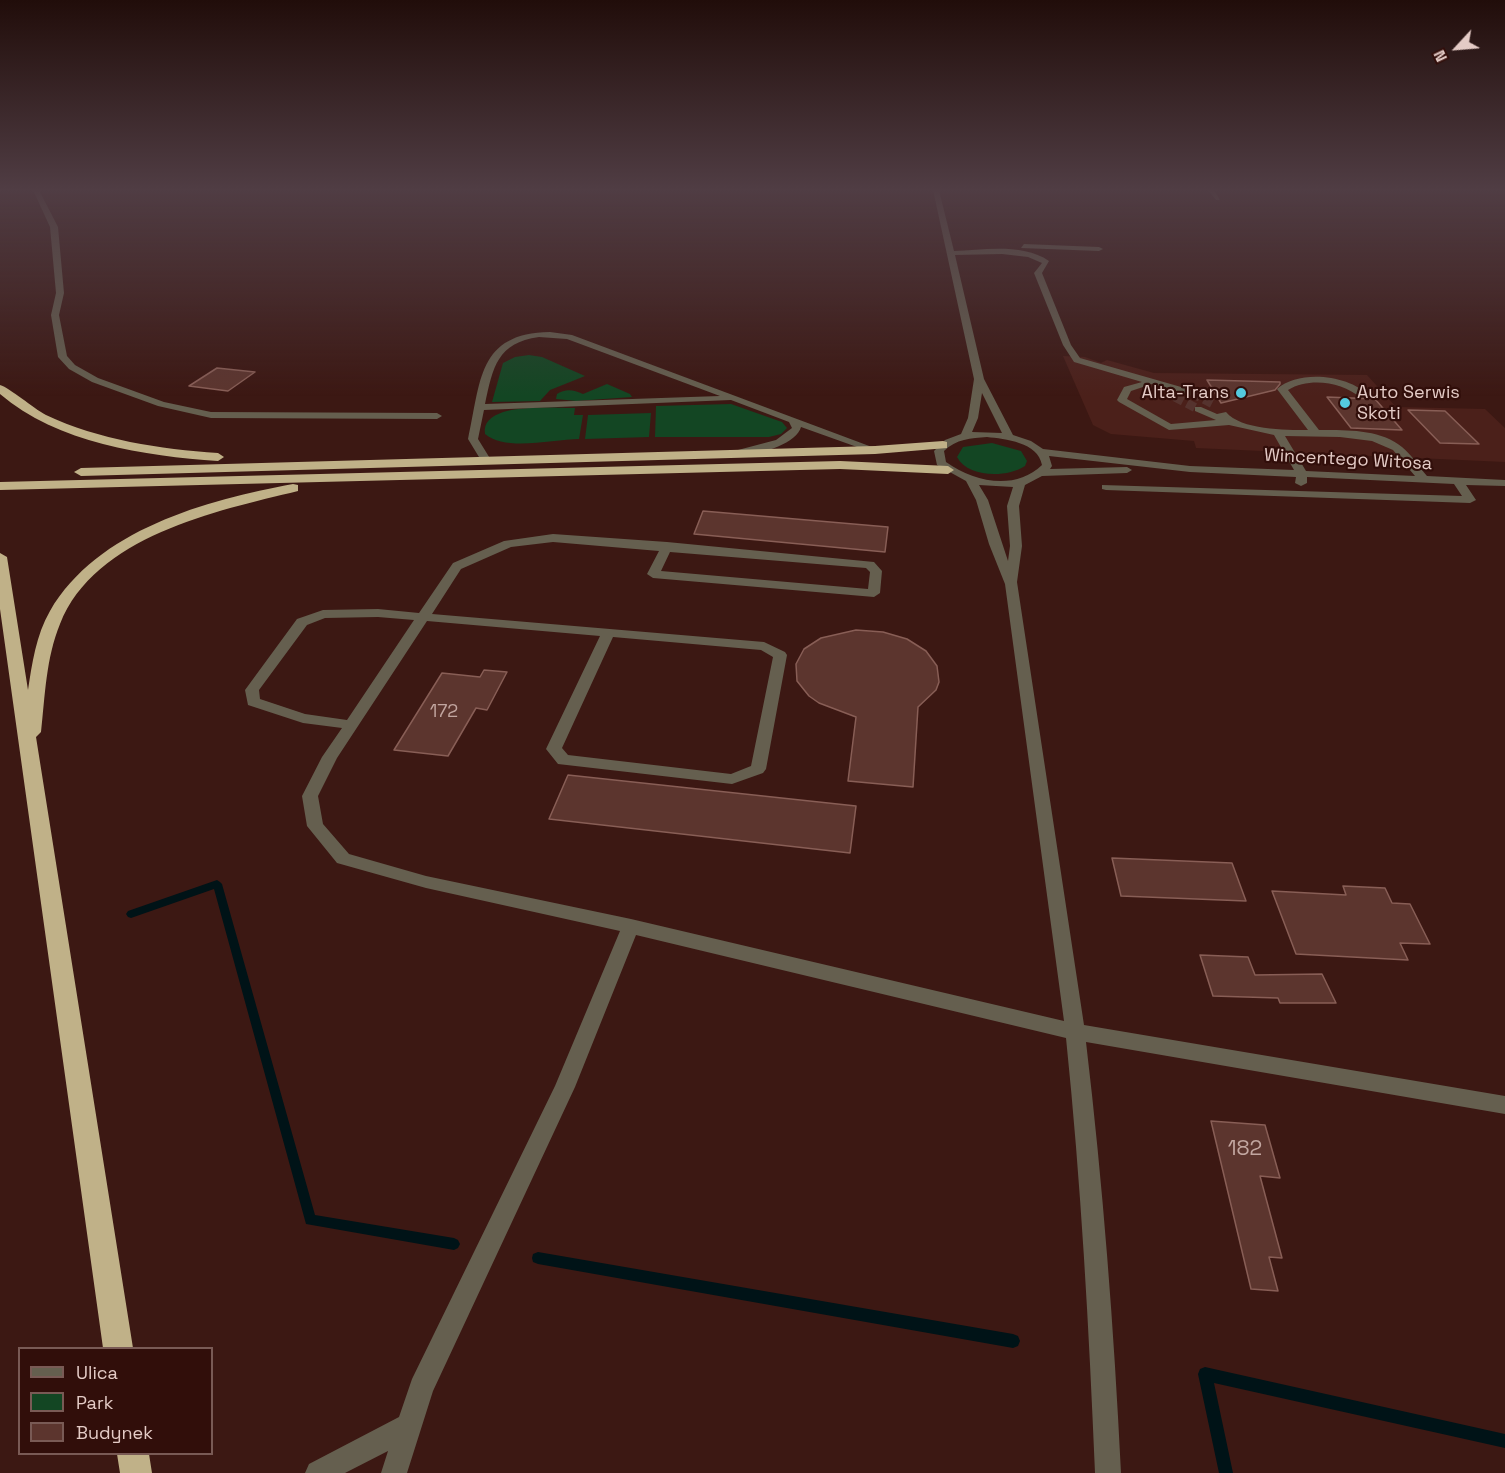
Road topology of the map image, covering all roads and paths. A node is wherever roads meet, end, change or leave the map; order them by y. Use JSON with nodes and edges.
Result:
{"nodes":[{"id":1,"x":57,"y":259,"type":"edge"},
{"id":2,"x":953,"y":259,"type":"edge"},
{"id":3,"x":1042,"y":259,"type":"edge"},
{"id":4,"x":979,"y":379,"type":"junction"},
{"id":5,"x":1147,"y":382,"type":"junction"},
{"id":6,"x":0,"y":388,"type":"edge"},
{"id":7,"x":1192,"y":393,"type":"tunnel mouth"},
{"id":8,"x":1364,"y":396,"type":"dead end"},
{"id":9,"x":1175,"y":397,"type":"tunnel mouth"},
{"id":10,"x":736,"y":399,"type":"junction"},
{"id":11,"x":1215,"y":405,"type":"tunnel mouth"},
{"id":12,"x":481,"y":407,"type":"junction"},
{"id":13,"x":1198,"y":409,"type":"tunnel mouth"},
{"id":14,"x":437,"y":416,"type":"dead end"},
{"id":15,"x":793,"y":420,"type":"junction"},
{"id":16,"x":1229,"y":422,"type":"junction"},
{"id":17,"x":1278,"y":433,"type":"junction"},
{"id":18,"x":1317,"y":435,"type":"junction"},
{"id":19,"x":965,"y":436,"type":"junction"},
{"id":20,"x":1009,"y":437,"type":"junction"},
{"id":21,"x":943,"y":445,"type":"junction"},
{"id":22,"x":875,"y":450,"type":"junction"},
{"id":23,"x":742,"y":452,"type":"junction"},
{"id":24,"x":1041,"y":452,"type":"junction"},
{"id":25,"x":486,"y":460,"type":"junction"},
{"id":26,"x":333,"y":463,"type":"junction"},
{"id":27,"x":1190,"y":469,"type":"junction"},
{"id":28,"x":948,"y":470,"type":"junction"},
{"id":29,"x":1042,"y":473,"type":"junction"},
{"id":30,"x":0,"y":474,"type":"edge"},
{"id":31,"x":1302,"y":474,"type":"junction"},
{"id":32,"x":410,"y":476,"type":"junction"},
{"id":33,"x":55,"y":479,"type":"junction"},
{"id":34,"x":970,"y":479,"type":"junction"},
{"id":35,"x":1424,"y":480,"type":"junction"},
{"id":36,"x":1458,"y":481,"type":"junction"},
{"id":37,"x":1020,"y":482,"type":"junction"},
{"id":38,"x":1505,"y":483,"type":"edge"},
{"id":39,"x":0,"y":486,"type":"edge"},
{"id":40,"x":1106,"y":487,"type":"dead end"},
{"id":41,"x":1302,"y":494,"type":"junction"},
{"id":42,"x":667,"y":546,"type":"junction"},
{"id":43,"x":0,"y":557,"type":"edge"},
{"id":44,"x":1011,"y":584,"type":"junction"},
{"id":45,"x":423,"y":617,"type":"junction"},
{"id":46,"x":608,"y":633,"type":"junction"},
{"id":47,"x":351,"y":725,"type":"junction"},
{"id":48,"x":30,"y":755,"type":"junction"},
{"id":49,"x":631,"y":926,"type":"junction"},
{"id":50,"x":1075,"y":1032,"type":"junction"},
{"id":51,"x":1505,"y":1105,"type":"edge"},
{"id":52,"x":118,"y":1347,"type":"edge"},
{"id":53,"x":407,"y":1427,"type":"junction"},
{"id":54,"x":134,"y":1455,"type":"edge"},
{"id":55,"x":136,"y":1473,"type":"edge"},
{"id":56,"x":318,"y":1473,"type":"edge"},
{"id":57,"x":394,"y":1473,"type":"edge"},
{"id":58,"x":1108,"y":1473,"type":"edge"}],
"edges":[{"from":1,"to":14,"type":"street"},
{"from":2,"to":4,"type":"street"},
{"from":3,"to":5,"type":"street"},
{"from":4,"to":19,"type":"street"},
{"from":4,"to":20,"type":"street"},
{"from":5,"to":7,"type":"street"},
{"from":5,"to":9,"type":"street"},
{"from":5,"to":16,"type":"street"},
{"from":6,"to":26,"type":"highway"},
{"from":8,"to":18,"type":"street"},
{"from":10,"to":12,"type":"street"},
{"from":10,"to":12,"type":"street"},
{"from":10,"to":15,"type":"street"},
{"from":11,"to":16,"type":"street"},
{"from":12,"to":25,"type":"street"},
{"from":13,"to":16,"type":"street"},
{"from":15,"to":22,"type":"street"},
{"from":15,"to":23,"type":"street"},
{"from":16,"to":17,"type":"street"},
{"from":17,"to":18,"type":"street"},
{"from":17,"to":31,"type":"street"},
{"from":18,"to":35,"type":"street"},
{"from":19,"to":20,"type":"street"},
{"from":19,"to":21,"type":"street"},
{"from":20,"to":24,"type":"street"},
{"from":21,"to":22,"type":"highway"},
{"from":21,"to":28,"type":"street"},
{"from":22,"to":23,"type":"highway"},
{"from":23,"to":25,"type":"highway"},
{"from":24,"to":27,"type":"street","name":"Wincentego Witosa"},
{"from":24,"to":29,"type":"street"},
{"from":25,"to":26,"type":"highway"},
{"from":26,"to":33,"type":"highway"},
{"from":27,"to":29,"type":"street","name":"Wincentego Witosa"},
{"from":27,"to":31,"type":"street","name":"Wincentego Witosa"},
{"from":28,"to":32,"type":"highway"},
{"from":28,"to":34,"type":"street"},
{"from":29,"to":37,"type":"street"},
{"from":30,"to":33,"type":"highway"},
{"from":31,"to":35,"type":"street","name":"Wincentego Witosa"},
{"from":31,"to":41,"type":"street"},
{"from":32,"to":33,"type":"highway"},
{"from":32,"to":48,"type":"highway"},
{"from":33,"to":39,"type":"highway"},
{"from":34,"to":37,"type":"street"},
{"from":34,"to":44,"type":"street"},
{"from":35,"to":36,"type":"street","name":"Wincentego Witosa"},
{"from":36,"to":38,"type":"street","name":"Wincentego Witosa"},
{"from":36,"to":41,"type":"street"},
{"from":37,"to":44,"type":"street"},
{"from":40,"to":41,"type":"street"},
{"from":42,"to":42,"type":"street"},
{"from":42,"to":45,"type":"street"},
{"from":43,"to":48,"type":"highway"},
{"from":44,"to":50,"type":"street"},
{"from":45,"to":46,"type":"street"},
{"from":45,"to":47,"type":"street"},
{"from":45,"to":47,"type":"street"},
{"from":46,"to":46,"type":"street"},
{"from":47,"to":49,"type":"street"},
{"from":48,"to":52,"type":"highway"},
{"from":49,"to":50,"type":"street"},
{"from":49,"to":53,"type":"street"},
{"from":50,"to":51,"type":"street"},
{"from":50,"to":58,"type":"street"},
{"from":53,"to":56,"type":"street"},
{"from":53,"to":57,"type":"street"},
{"from":54,"to":55,"type":"highway"}]}
